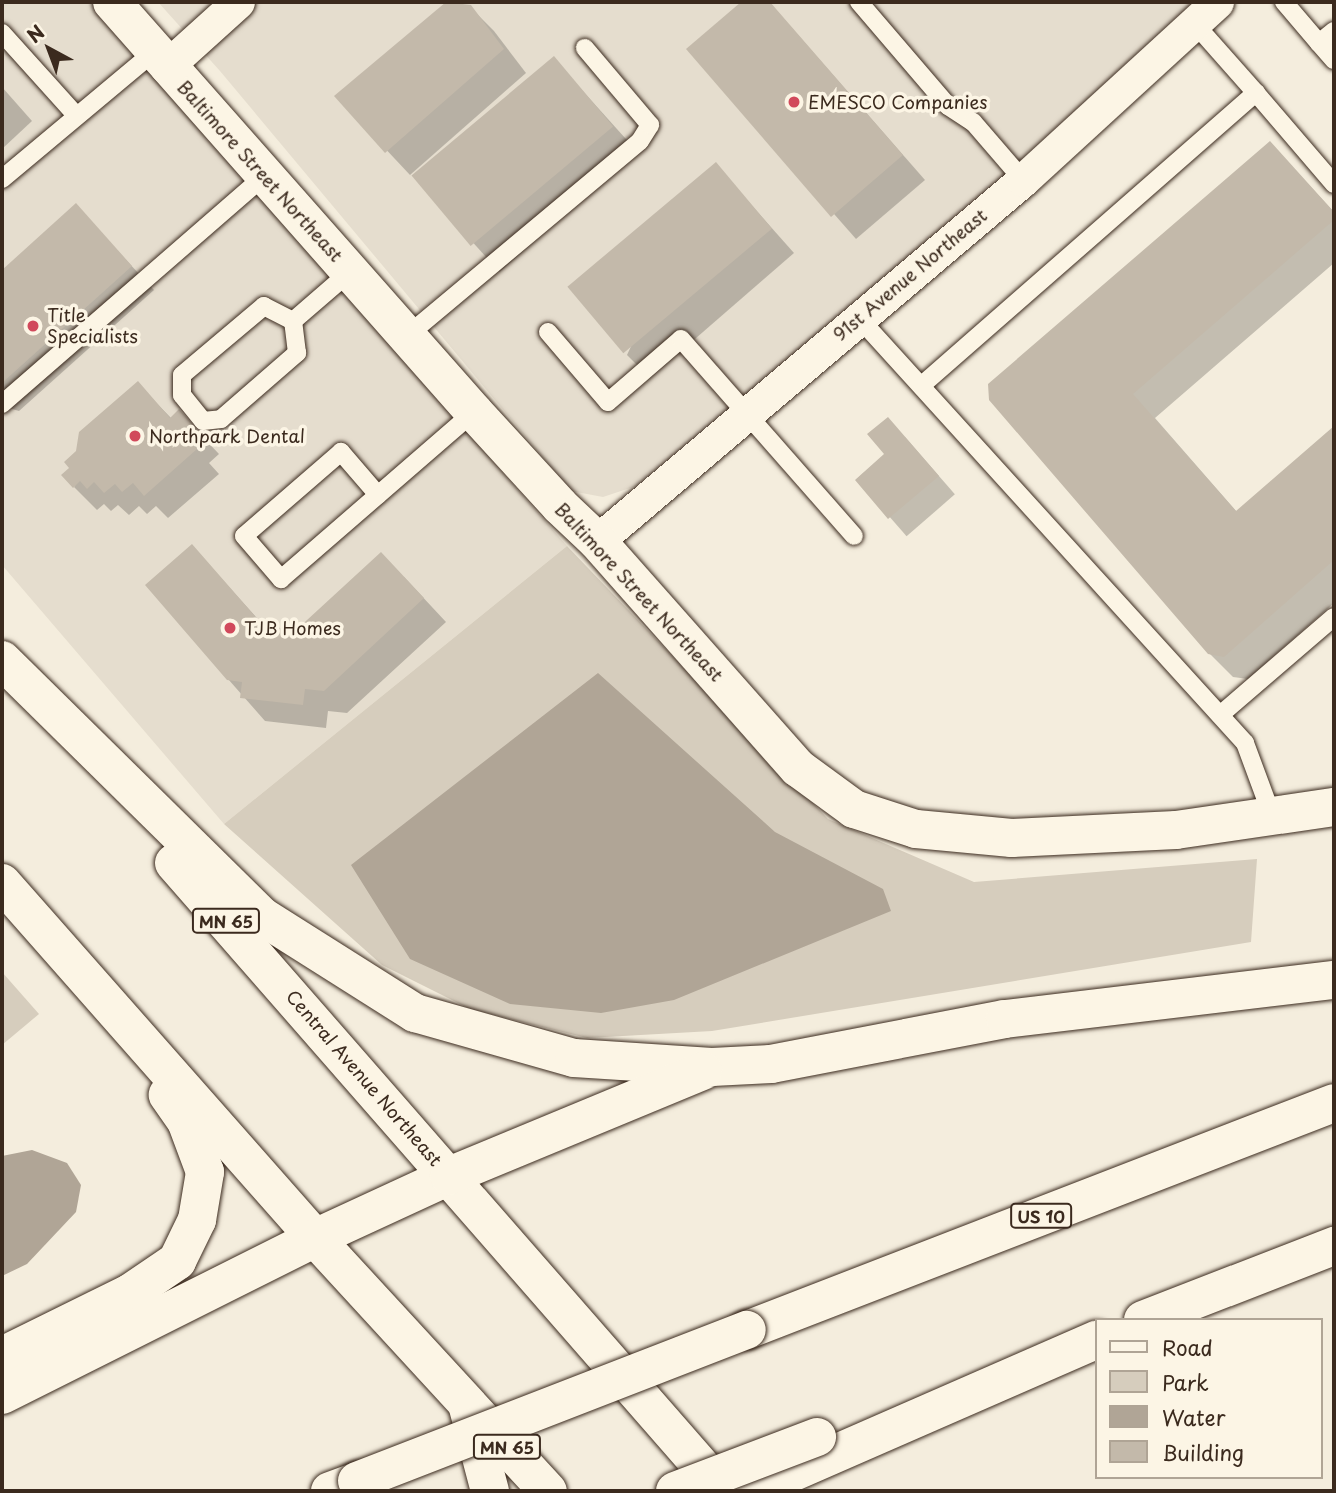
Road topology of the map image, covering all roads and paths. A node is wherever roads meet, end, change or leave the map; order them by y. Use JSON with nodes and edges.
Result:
{"nodes":[{"id":1,"x":111,"y":2,"type":"edge"},
{"id":2,"x":238,"y":2,"type":"edge"},
{"id":3,"x":859,"y":2,"type":"edge"},
{"id":4,"x":1284,"y":2,"type":"edge"},
{"id":5,"x":1210,"y":8,"type":"edge"},
{"id":6,"x":1334,"y":31,"type":"edge"},
{"id":7,"x":2,"y":33,"type":"edge"},
{"id":8,"x":1320,"y":43,"type":"junction"},
{"id":9,"x":585,"y":48,"type":"dead end"},
{"id":10,"x":160,"y":59,"type":"junction"},
{"id":11,"x":1334,"y":61,"type":"edge"},
{"id":12,"x":1256,"y":93,"type":"junction"},
{"id":13,"x":75,"y":114,"type":"junction"},
{"id":14,"x":265,"y":175,"type":"junction"},
{"id":15,"x":2,"y":179,"type":"edge"},
{"id":16,"x":1023,"y":180,"type":"junction"},
{"id":17,"x":1334,"y":184,"type":"edge"},
{"id":18,"x":351,"y":271,"type":"junction"},
{"id":19,"x":859,"y":318,"type":"junction"},
{"id":20,"x":293,"y":321,"type":"junction"},
{"id":21,"x":548,"y":332,"type":"dead end"},
{"id":22,"x":408,"y":335,"type":"junction"},
{"id":23,"x":922,"y":385,"type":"junction"},
{"id":24,"x":2,"y":404,"type":"edge"},
{"id":25,"x":474,"y":412,"type":"junction"},
{"id":26,"x":748,"y":414,"type":"junction"},
{"id":27,"x":378,"y":495,"type":"junction"},
{"id":28,"x":854,"y":536,"type":"dead end"},
{"id":29,"x":597,"y":541,"type":"junction"},
{"id":30,"x":1334,"y":617,"type":"edge"},
{"id":31,"x":2,"y":660,"type":"edge"},
{"id":32,"x":2,"y":668,"type":"edge"},
{"id":33,"x":1220,"y":715,"type":"junction"},
{"id":34,"x":1334,"y":807,"type":"edge"},
{"id":35,"x":1272,"y":816,"type":"junction"},
{"id":36,"x":2,"y":883,"type":"edge"},
{"id":37,"x":1334,"y":981,"type":"edge"},
{"id":38,"x":93,"y":987,"type":"junction"},
{"id":39,"x":712,"y":1067,"type":"junction"},
{"id":40,"x":1334,"y":1103,"type":"edge"},
{"id":41,"x":449,"y":1176,"type":"junction"},
{"id":42,"x":315,"y":1238,"type":"junction"},
{"id":43,"x":1334,"y":1246,"type":"edge"},
{"id":44,"x":1148,"y":1318,"type":"edge"},
{"id":45,"x":1094,"y":1339,"type":"edge"},
{"id":46,"x":2,"y":1356,"type":"edge"},
{"id":47,"x":2,"y":1395,"type":"edge"},
{"id":48,"x":466,"y":1402,"type":"junction"},
{"id":49,"x":821,"y":1447,"type":"junction"},
{"id":50,"x":343,"y":1486,"type":"edge"},
{"id":51,"x":490,"y":1491,"type":"edge"},
{"id":52,"x":548,"y":1491,"type":"edge"},
{"id":53,"x":675,"y":1491,"type":"edge"},
{"id":54,"x":723,"y":1491,"type":"edge"},
{"id":55,"x":750,"y":1491,"type":"edge"}],
"edges":[{"from":1,"to":10,"type":"main road","name":"Baltimore Street Northeast"},
{"from":2,"to":10,"type":"street"},
{"from":3,"to":16,"type":"lane"},
{"from":4,"to":8,"type":"lane"},
{"from":5,"to":12,"type":"lane"},
{"from":5,"to":16,"type":"street","name":"91st Avenue Northeast"},
{"from":6,"to":8,"type":"lane"},
{"from":7,"to":13,"type":"lane"},
{"from":8,"to":11,"type":"lane"},
{"from":9,"to":22,"type":"lane"},
{"from":10,"to":13,"type":"lane"},
{"from":10,"to":14,"type":"main road","name":"Baltimore Street Northeast"},
{"from":12,"to":17,"type":"lane"},
{"from":12,"to":23,"type":"lane"},
{"from":13,"to":15,"type":"lane"},
{"from":14,"to":18,"type":"main road","name":"Baltimore Street Northeast"},
{"from":14,"to":24,"type":"lane"},
{"from":16,"to":19,"type":"street","name":"91st Avenue Northeast"},
{"from":18,"to":20,"type":"lane"},
{"from":18,"to":22,"type":"main road","name":"Baltimore Street Northeast"},
{"from":19,"to":23,"type":"lane"},
{"from":19,"to":26,"type":"street","name":"91st Avenue Northeast"},
{"from":20,"to":20,"type":"lane"},
{"from":21,"to":26,"type":"lane"},
{"from":22,"to":25,"type":"main road","name":"Baltimore Street Northeast"},
{"from":23,"to":33,"type":"lane"},
{"from":25,"to":27,"type":"lane"},
{"from":25,"to":29,"type":"main road","name":"Baltimore Street Northeast"},
{"from":26,"to":28,"type":"lane"},
{"from":26,"to":29,"type":"street","name":"91st Avenue Northeast"},
{"from":27,"to":27,"type":"lane"},
{"from":29,"to":35,"type":"main road","name":"Baltimore Street Northeast"},
{"from":30,"to":33,"type":"lane"},
{"from":31,"to":39,"type":"main road"},
{"from":32,"to":41,"type":"main road","name":"Central Avenue Northeast","number":"MN 65"},
{"from":33,"to":35,"type":"lane"},
{"from":34,"to":35,"type":"main road","name":"Baltimore Street Northeast"},
{"from":36,"to":38,"type":"main road","number":"MN 65"},
{"from":37,"to":39,"type":"main road"},
{"from":38,"to":42,"type":"main road","number":"MN 65"},
{"from":38,"to":46,"type":"main road"},
{"from":39,"to":41,"type":"main road"},
{"from":40,"to":50,"type":"main road","number":"US 10","bridge":true},
{"from":41,"to":42,"type":"main road"},
{"from":41,"to":54,"type":"main road","name":"Central Avenue Northeast","number":"MN 65"},
{"from":42,"to":47,"type":"main road"},
{"from":42,"to":48,"type":"main road","number":"MN 65"},
{"from":43,"to":44,"type":"main road"},
{"from":45,"to":49,"type":"main road"},
{"from":48,"to":51,"type":"main road"},
{"from":48,"to":52,"type":"main road","number":"MN 65"},
{"from":49,"to":53,"type":"main road","bridge":true},
{"from":49,"to":55,"type":"main road"}]}
